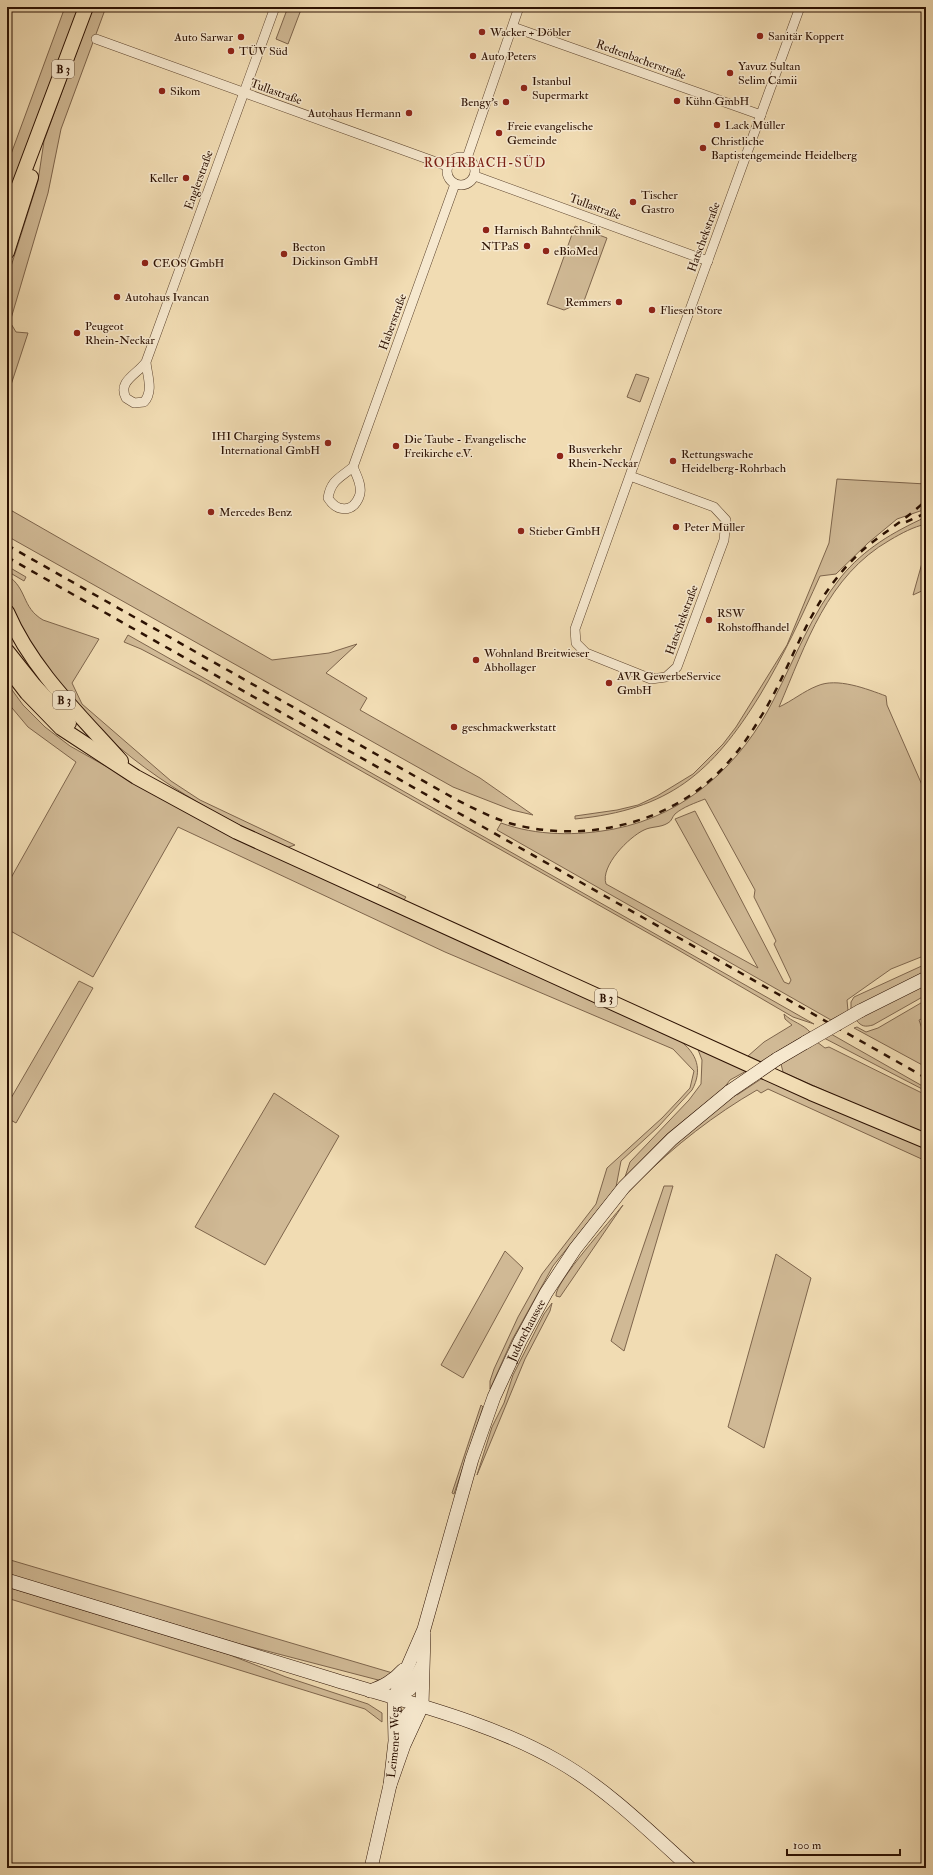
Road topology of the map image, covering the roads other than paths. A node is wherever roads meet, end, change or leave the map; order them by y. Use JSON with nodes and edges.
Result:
{"nodes":[{"id":1,"x":86,"y":7,"type":"edge"},
{"id":2,"x":275,"y":7,"type":"edge"},
{"id":3,"x":520,"y":7,"type":"edge"},
{"id":4,"x":800,"y":7,"type":"edge"},
{"id":5,"x":513,"y":26,"type":"junction"},
{"id":6,"x":96,"y":39,"type":"dead end"},
{"id":7,"x":244,"y":93,"type":"junction"},
{"id":8,"x":761,"y":114,"type":"junction"},
{"id":9,"x":40,"y":131,"type":"junction"},
{"id":10,"x":467,"y":158,"type":"junction"},
{"id":11,"x":447,"y":166,"type":"junction"},
{"id":12,"x":475,"y":176,"type":"junction"},
{"id":13,"x":455,"y":184,"type":"junction"},
{"id":14,"x":7,"y":217,"type":"edge"},
{"id":15,"x":7,"y":252,"type":"edge"},
{"id":16,"x":708,"y":261,"type":"junction"},
{"id":17,"x":146,"y":362,"type":"dead end"},
{"id":18,"x":353,"y":467,"type":"junction"},
{"id":19,"x":630,"y":476,"type":"junction"},
{"id":20,"x":7,"y":612,"type":"edge"},
{"id":21,"x":7,"y":651,"type":"edge"},
{"id":22,"x":7,"y":667,"type":"edge"},
{"id":23,"x":94,"y":749,"type":"junction"},
{"id":24,"x":136,"y":777,"type":"junction"},
{"id":25,"x":926,"y":978,"type":"edge"},
{"id":26,"x":926,"y":1141,"type":"edge"},
{"id":27,"x":7,"y":1580,"type":"edge"},
{"id":28,"x":424,"y":1629,"type":"junction"},
{"id":29,"x":411,"y":1659,"type":"junction"},
{"id":30,"x":423,"y":1664,"type":"junction"},
{"id":31,"x":370,"y":1691,"type":"junction"},
{"id":32,"x":394,"y":1698,"type":"junction"},
{"id":33,"x":422,"y":1706,"type":"junction"},
{"id":34,"x":395,"y":1741,"type":"junction"},
{"id":35,"x":390,"y":1785,"type":"junction"},
{"id":36,"x":371,"y":1868,"type":"edge"},
{"id":37,"x":690,"y":1868,"type":"edge"}],
"edges":[{"from":1,"to":9,"type":"main road","number":"B 3"},
{"from":2,"to":7,"type":"street","name":"Englerstraße"},
{"from":3,"to":5,"type":"street"},
{"from":4,"to":8,"type":"street","name":"Hatschekstraße"},
{"from":5,"to":8,"type":"street","name":"Redtenbacherstraße"},
{"from":5,"to":10,"type":"street"},
{"from":6,"to":7,"type":"street","name":"Tullastraße"},
{"from":7,"to":11,"type":"street","name":"Tullastraße"},
{"from":7,"to":17,"type":"street","name":"Englerstraße"},
{"from":8,"to":16,"type":"street","name":"Hatschekstraße"},
{"from":9,"to":14,"type":"main road","number":"B 3"},
{"from":9,"to":15,"type":"main road","number":"B 3"},
{"from":10,"to":11,"type":"street"},
{"from":10,"to":12,"type":"street"},
{"from":11,"to":13,"type":"street"},
{"from":12,"to":13,"type":"street"},
{"from":12,"to":16,"type":"street","name":"Tullastraße"},
{"from":13,"to":18,"type":"street","name":"Haberstraße"},
{"from":16,"to":19,"type":"street","name":"Hatschekstraße"},
{"from":18,"to":18,"type":"street"},
{"from":19,"to":19,"type":"street","name":"Hatschekstraße"},
{"from":20,"to":24,"type":"main road","number":"B 3"},
{"from":21,"to":23,"type":"main road","number":"B 3"},
{"from":22,"to":23,"type":"main road","number":"B 3"},
{"from":23,"to":24,"type":"main road","number":"B 3"},
{"from":24,"to":26,"type":"main road","number":"B 3"},
{"from":25,"to":28,"type":"main road","name":"Judenchaussee","bridge":true},
{"from":27,"to":31,"type":"main road"},
{"from":28,"to":29,"type":"main road","name":"Judenchaussee"},
{"from":28,"to":30,"type":"main road","name":"Judenchaussee"},
{"from":29,"to":31,"type":"main road"},
{"from":29,"to":32,"type":"main road","name":"Judenchaussee"},
{"from":30,"to":32,"type":"main road"},
{"from":30,"to":33,"type":"main road","name":"Judenchaussee"},
{"from":31,"to":32,"type":"main road"},
{"from":32,"to":33,"type":"main road"},
{"from":32,"to":34,"type":"main road","name":"Leimener Weg"},
{"from":33,"to":34,"type":"main road"},
{"from":33,"to":35,"type":"main road","name":"Leimener Weg"},
{"from":33,"to":37,"type":"main road"},
{"from":34,"to":35,"type":"main road","name":"Leimener Weg"},
{"from":35,"to":36,"type":"main road","name":"Leimener Weg"}]}
